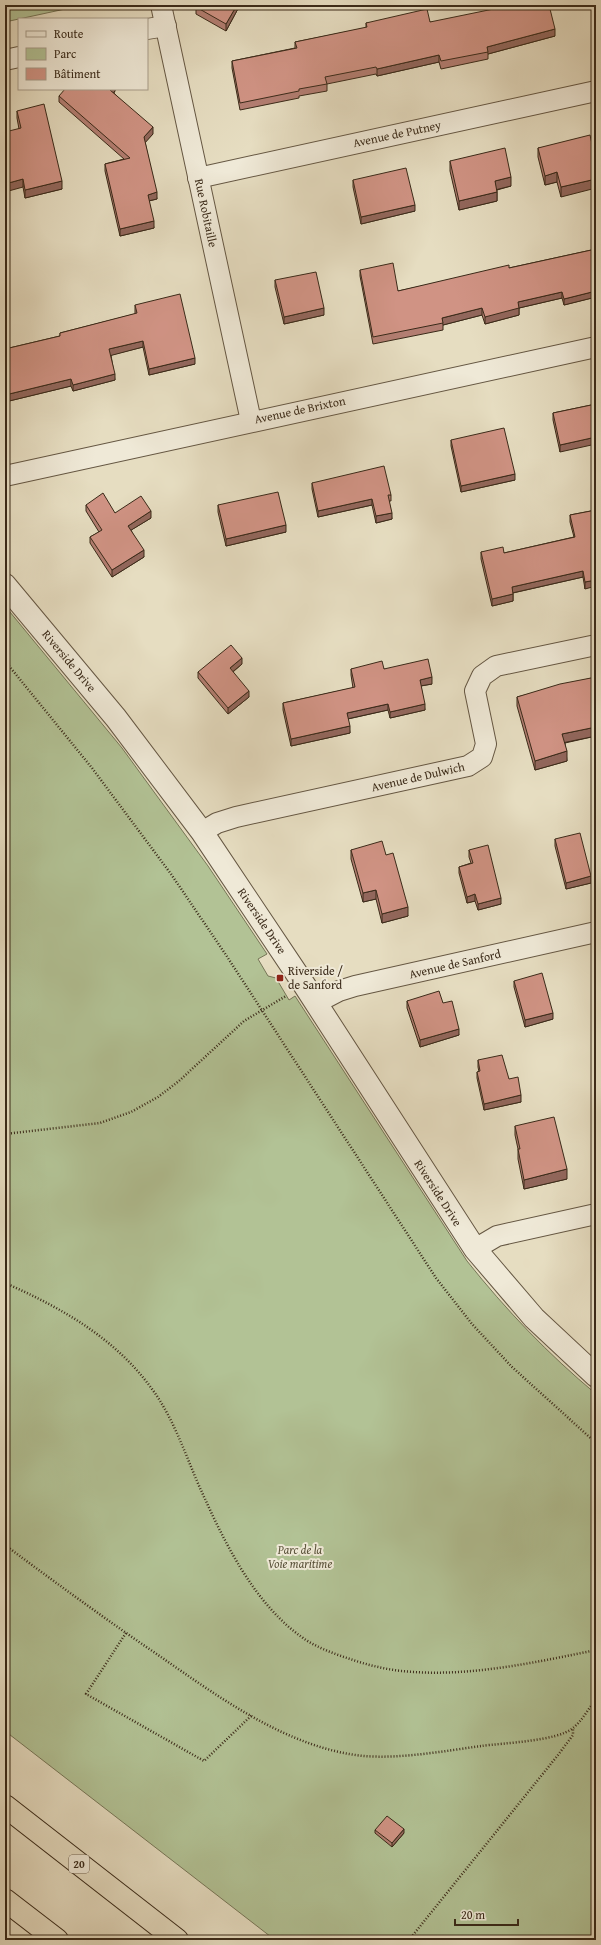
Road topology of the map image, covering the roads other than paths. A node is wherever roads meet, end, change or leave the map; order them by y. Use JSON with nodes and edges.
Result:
{"nodes":[{"id":1,"x":161,"y":5,"type":"edge"},
{"id":2,"x":156,"y":28,"type":"edge"},
{"id":3,"x":18,"y":57,"type":"edge"},
{"id":4,"x":5,"y":60,"type":"edge"},
{"id":5,"x":596,"y":91,"type":"edge"},
{"id":6,"x":198,"y":178,"type":"junction"},
{"id":7,"x":596,"y":347,"type":"edge"},
{"id":8,"x":251,"y":421,"type":"junction"},
{"id":9,"x":5,"y":476,"type":"edge"},
{"id":10,"x":5,"y":585,"type":"edge"},
{"id":11,"x":596,"y":644,"type":"edge"},
{"id":12,"x":202,"y":832,"type":"junction"},
{"id":13,"x":596,"y":932,"type":"edge"},
{"id":14,"x":316,"y":1003,"type":"junction"},
{"id":15,"x":596,"y":1214,"type":"edge"},
{"id":16,"x":475,"y":1249,"type":"junction"},
{"id":17,"x":596,"y":1376,"type":"edge"},
{"id":18,"x":5,"y":1806,"type":"edge"},
{"id":19,"x":5,"y":1900,"type":"edge"},
{"id":20,"x":57,"y":1940,"type":"edge"},
{"id":21,"x":178,"y":1940,"type":"edge"}],
"edges":[{"from":1,"to":2,"type":"street","name":"Rue Robitaille"},
{"from":2,"to":6,"type":"street","name":"Rue Robitaille"},
{"from":3,"to":4,"type":"street"},
{"from":5,"to":6,"type":"street","name":"Avenue de Putney"},
{"from":6,"to":8,"type":"street","name":"Rue Robitaille"},
{"from":7,"to":8,"type":"street","name":"Avenue de Brixton"},
{"from":8,"to":9,"type":"street","name":"Avenue de Brixton"},
{"from":10,"to":12,"type":"street","name":"Riverside Drive"},
{"from":11,"to":12,"type":"street","name":"Avenue de Dulwich"},
{"from":12,"to":14,"type":"street","name":"Riverside Drive"},
{"from":13,"to":14,"type":"street","name":"Avenue de Sanford"},
{"from":14,"to":16,"type":"street","name":"Riverside Drive"},
{"from":15,"to":16,"type":"street"},
{"from":16,"to":17,"type":"street","name":"Riverside Drive"},
{"from":18,"to":21,"type":"highway","number":"20"},
{"from":19,"to":20,"type":"highway"}]}
